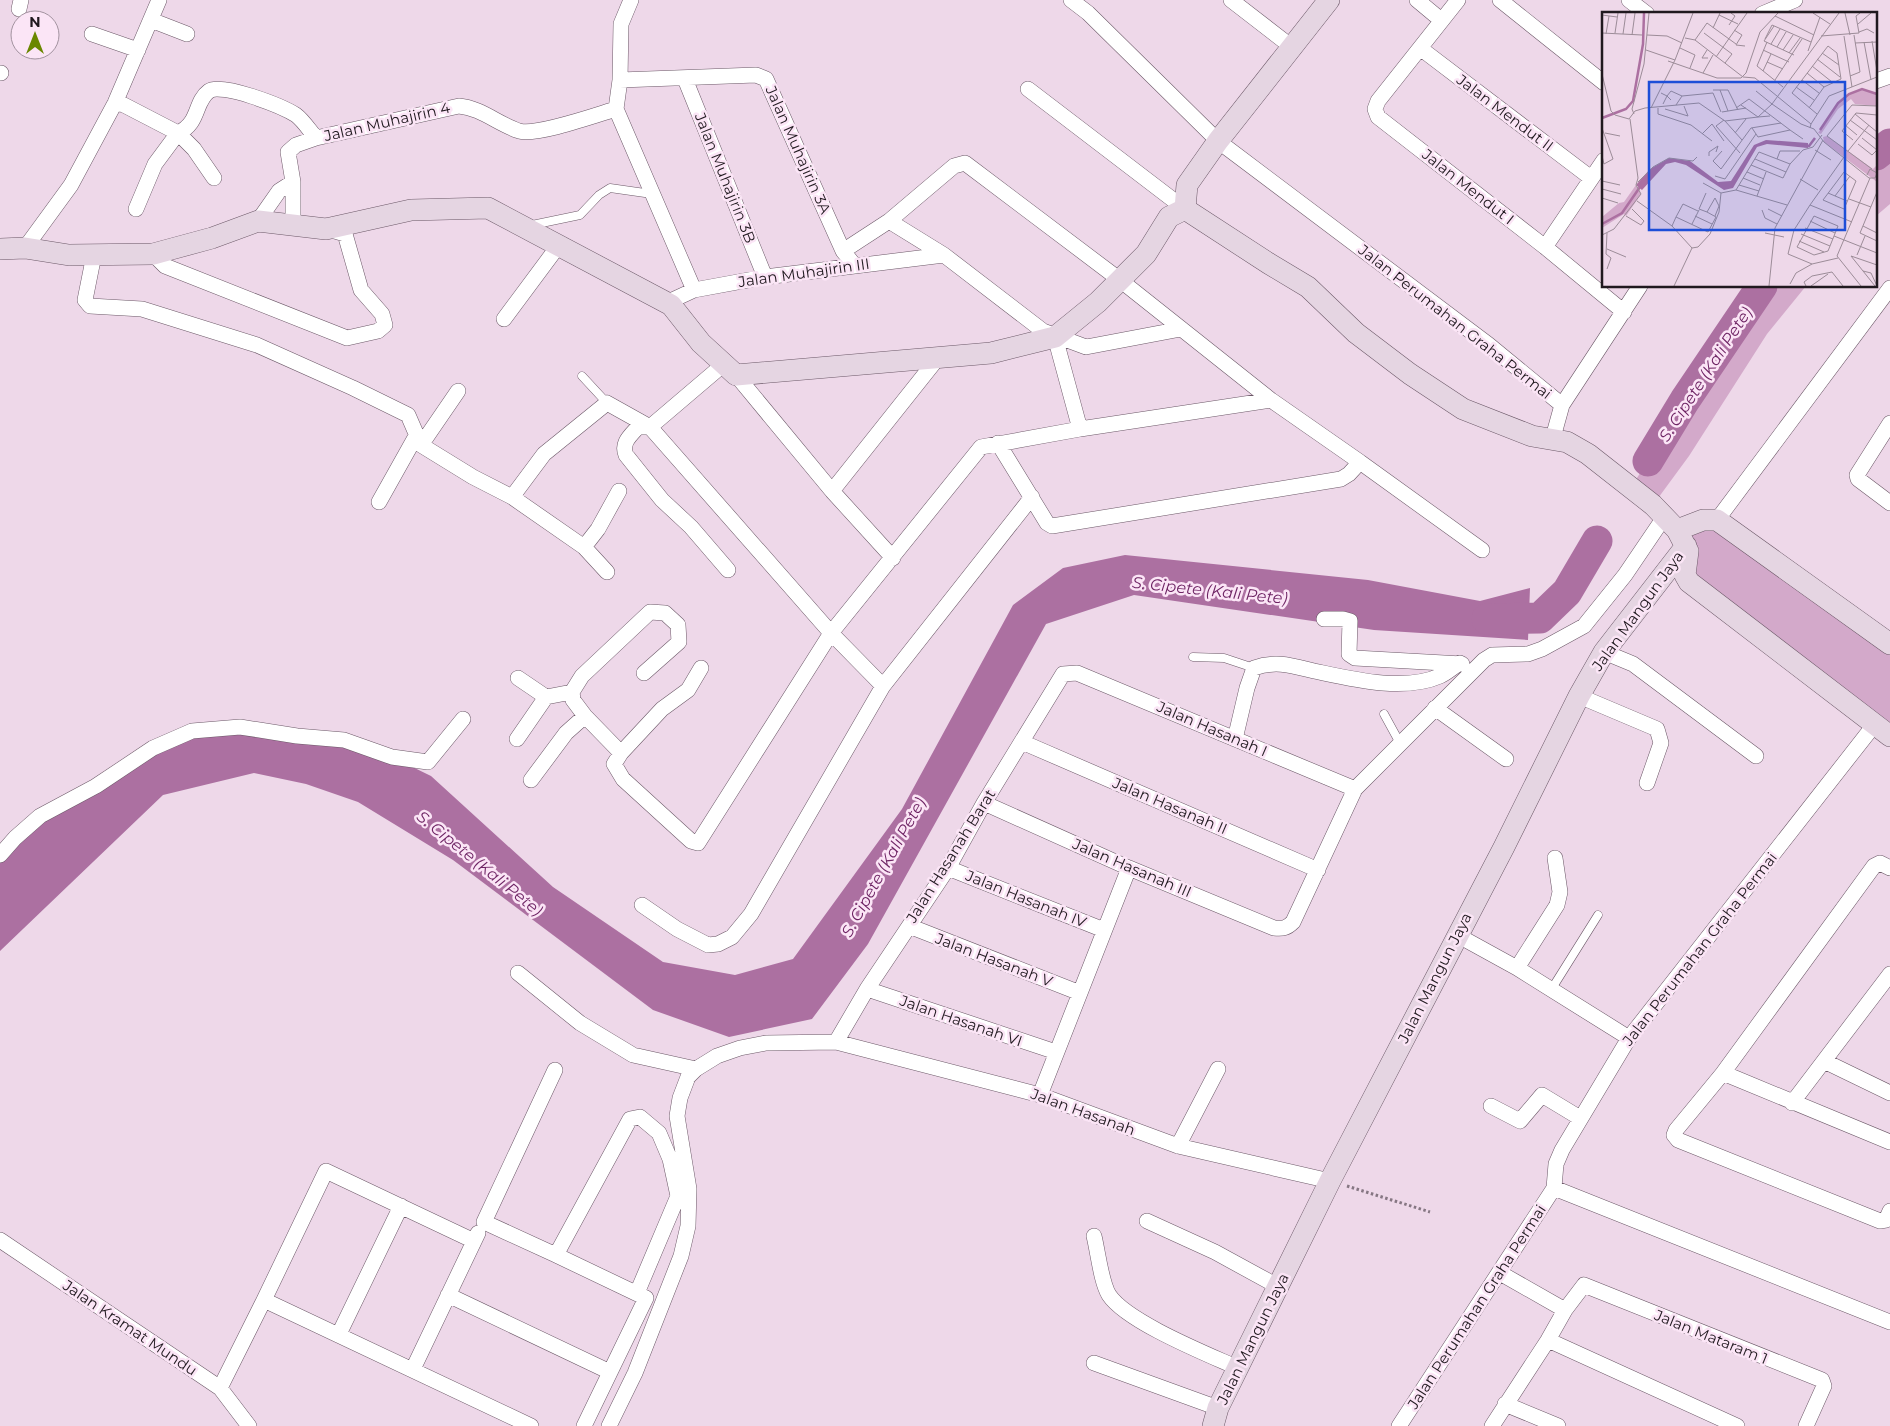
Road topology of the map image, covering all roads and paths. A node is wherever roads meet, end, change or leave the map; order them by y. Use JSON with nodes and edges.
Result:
{"nodes":[{"id":1,"x":159,"y":0,"type":"edge"},
{"id":2,"x":632,"y":0,"type":"edge"},
{"id":3,"x":1071,"y":0,"type":"edge"},
{"id":4,"x":1231,"y":0,"type":"edge"},
{"id":5,"x":1329,"y":0,"type":"edge"},
{"id":6,"x":1417,"y":0,"type":"edge"},
{"id":7,"x":1458,"y":0,"type":"edge"},
{"id":8,"x":1500,"y":0,"type":"edge"},
{"id":9,"x":1630,"y":0,"type":"edge"},
{"id":10,"x":1756,"y":0,"type":"edge"},
{"id":11,"x":1795,"y":0,"type":"edge"},
{"id":12,"x":1645,"y":12,"type":"edge"},
{"id":13,"x":1766,"y":12,"type":"edge"},
{"id":14,"x":151,"y":20,"type":"junction"},
{"id":15,"x":1441,"y":20,"type":"junction"},
{"id":16,"x":92,"y":34,"type":"dead end"},
{"id":17,"x":187,"y":34,"type":"dead end"},
{"id":18,"x":1293,"y":48,"type":"junction"},
{"id":19,"x":1420,"y":48,"type":"junction"},
{"id":20,"x":138,"y":50,"type":"junction"},
{"id":21,"x":1890,"y":76,"type":"edge"},
{"id":22,"x":620,"y":80,"type":"junction"},
{"id":23,"x":685,"y":80,"type":"junction"},
{"id":24,"x":1878,"y":80,"type":"edge"},
{"id":25,"x":1602,"y":81,"type":"edge"},
{"id":26,"x":1028,"y":89,"type":"dead end"},
{"id":27,"x":115,"y":103,"type":"junction"},
{"id":28,"x":616,"y":109,"type":"junction"},
{"id":29,"x":178,"y":133,"type":"junction"},
{"id":30,"x":316,"y":138,"type":"junction"},
{"id":31,"x":1218,"y":141,"type":"junction"},
{"id":32,"x":1602,"y":163,"type":"edge"},
{"id":33,"x":214,"y":178,"type":"dead end"},
{"id":34,"x":1591,"y":178,"type":"junction"},
{"id":35,"x":293,"y":182,"type":"junction"},
{"id":36,"x":652,"y":194,"type":"junction"},
{"id":37,"x":136,"y":209,"type":"dead end"},
{"id":38,"x":1186,"y":209,"type":"junction"},
{"id":39,"x":258,"y":221,"type":"junction"},
{"id":40,"x":889,"y":221,"type":"junction"},
{"id":41,"x":293,"y":226,"type":"junction"},
{"id":42,"x":525,"y":226,"type":"junction"},
{"id":43,"x":336,"y":231,"type":"junction"},
{"id":44,"x":559,"y":245,"type":"junction"},
{"id":45,"x":1545,"y":247,"type":"junction"},
{"id":46,"x":25,"y":248,"type":"junction"},
{"id":47,"x":0,"y":249,"type":"edge"},
{"id":48,"x":843,"y":251,"type":"junction"},
{"id":49,"x":153,"y":254,"type":"junction"},
{"id":50,"x":94,"y":255,"type":"junction"},
{"id":51,"x":944,"y":255,"type":"junction"},
{"id":52,"x":855,"y":266,"type":"junction"},
{"id":53,"x":765,"y":277,"type":"junction"},
{"id":54,"x":1120,"y":280,"type":"junction"},
{"id":55,"x":1639,"y":288,"type":"edge"},
{"id":56,"x":1890,"y":288,"type":"edge"},
{"id":57,"x":694,"y":290,"type":"junction"},
{"id":58,"x":666,"y":303,"type":"junction"},
{"id":59,"x":1624,"y":312,"type":"junction"},
{"id":60,"x":504,"y":319,"type":"dead end"},
{"id":61,"x":1181,"y":329,"type":"junction"},
{"id":62,"x":1054,"y":337,"type":"junction"},
{"id":63,"x":937,"y":359,"type":"junction"},
{"id":64,"x":730,"y":369,"type":"junction"},
{"id":65,"x":582,"y":376,"type":"dead end"},
{"id":66,"x":458,"y":390,"type":"dead end"},
{"id":67,"x":1271,"y":400,"type":"junction"},
{"id":68,"x":606,"y":403,"type":"junction"},
{"id":69,"x":1562,"y":404,"type":"junction"},
{"id":70,"x":1890,"y":423,"type":"edge"},
{"id":71,"x":650,"y":426,"type":"junction"},
{"id":72,"x":1080,"y":429,"type":"junction"},
{"id":73,"x":418,"y":441,"type":"junction"},
{"id":74,"x":1552,"y":441,"type":"junction"},
{"id":75,"x":998,"y":444,"type":"junction"},
{"id":76,"x":1360,"y":462,"type":"junction"},
{"id":77,"x":618,"y":491,"type":"dead end"},
{"id":78,"x":832,"y":491,"type":"junction"},
{"id":79,"x":512,"y":497,"type":"junction"},
{"id":80,"x":1032,"y":497,"type":"junction"},
{"id":81,"x":379,"y":502,"type":"dead end"},
{"id":82,"x":1890,"y":503,"type":"edge"},
{"id":83,"x":1717,"y":520,"type":"junction"},
{"id":84,"x":1670,"y":524,"type":"junction"},
{"id":85,"x":584,"y":547,"type":"junction"},
{"id":86,"x":1482,"y":550,"type":"dead end"},
{"id":87,"x":894,"y":558,"type":"junction"},
{"id":88,"x":728,"y":570,"type":"dead end"},
{"id":89,"x":607,"y":572,"type":"dead end"},
{"id":90,"x":1324,"y":619,"type":"dead end"},
{"id":91,"x":830,"y":633,"type":"junction"},
{"id":92,"x":1890,"y":644,"type":"edge"},
{"id":93,"x":1604,"y":652,"type":"junction"},
{"id":94,"x":1193,"y":657,"type":"dead end"},
{"id":95,"x":1460,"y":663,"type":"junction"},
{"id":96,"x":1478,"y":666,"type":"junction"},
{"id":97,"x":701,"y":668,"type":"dead end"},
{"id":98,"x":1254,"y":668,"type":"junction"},
{"id":99,"x":644,"y":673,"type":"dead end"},
{"id":100,"x":1068,"y":673,"type":"joint"},
{"id":101,"x":518,"y":678,"type":"dead end"},
{"id":102,"x":883,"y":686,"type":"junction"},
{"id":103,"x":572,"y":692,"type":"junction"},
{"id":104,"x":1579,"y":696,"type":"junction"},
{"id":105,"x":546,"y":697,"type":"junction"},
{"id":106,"x":1435,"y":708,"type":"junction"},
{"id":107,"x":1384,"y":714,"type":"dead end"},
{"id":108,"x":584,"y":716,"type":"junction"},
{"id":109,"x":463,"y":719,"type":"dead end"},
{"id":110,"x":1883,"y":730,"type":"edge"},
{"id":111,"x":517,"y":739,"type":"dead end"},
{"id":112,"x":1235,"y":739,"type":"junction"},
{"id":113,"x":1022,"y":742,"type":"junction"},
{"id":114,"x":1401,"y":746,"type":"junction"},
{"id":115,"x":622,"y":753,"type":"junction"},
{"id":116,"x":1756,"y":756,"type":"dead end"},
{"id":117,"x":1506,"y":759,"type":"dead end"},
{"id":118,"x":531,"y":780,"type":"dead end"},
{"id":119,"x":1647,"y":783,"type":"dead end"},
{"id":120,"x":1355,"y":789,"type":"junction"},
{"id":121,"x":984,"y":803,"type":"junction"},
{"id":122,"x":0,"y":855,"type":"edge"},
{"id":123,"x":1555,"y":858,"type":"dead end"},
{"id":124,"x":948,"y":868,"type":"junction"},
{"id":125,"x":1129,"y":868,"type":"junction"},
{"id":126,"x":1890,"y":868,"type":"edge"},
{"id":127,"x":1318,"y":870,"type":"junction"},
{"id":128,"x":642,"y":905,"type":"dead end"},
{"id":129,"x":1598,"y":915,"type":"dead end"},
{"id":130,"x":909,"y":926,"type":"junction"},
{"id":131,"x":1104,"y":930,"type":"junction"},
{"id":132,"x":1457,"y":935,"type":"junction"},
{"id":133,"x":1517,"y":968,"type":"junction"},
{"id":134,"x":518,"y":972,"type":"dead end"},
{"id":135,"x":1890,"y":974,"type":"edge"},
{"id":136,"x":866,"y":989,"type":"junction"},
{"id":137,"x":1551,"y":990,"type":"junction"},
{"id":138,"x":1080,"y":993,"type":"junction"},
{"id":139,"x":1629,"y":1038,"type":"junction"},
{"id":140,"x":836,"y":1042,"type":"junction"},
{"id":141,"x":1056,"y":1052,"type":"junction"},
{"id":142,"x":1824,"y":1062,"type":"junction"},
{"id":143,"x":696,"y":1068,"type":"junction"},
{"id":144,"x":1218,"y":1068,"type":"dead end"},
{"id":145,"x":555,"y":1070,"type":"dead end"},
{"id":146,"x":1722,"y":1073,"type":"junction"},
{"id":147,"x":1040,"y":1094,"type":"junction"},
{"id":148,"x":1890,"y":1094,"type":"edge"},
{"id":149,"x":1792,"y":1103,"type":"junction"},
{"id":150,"x":1492,"y":1106,"type":"dead end"},
{"id":151,"x":1580,"y":1118,"type":"junction"},
{"id":152,"x":1890,"y":1142,"type":"edge"},
{"id":153,"x":1178,"y":1146,"type":"junction"},
{"id":154,"x":1330,"y":1181,"type":"junction"},
{"id":155,"x":1554,"y":1188,"type":"junction"},
{"id":156,"x":401,"y":1206,"type":"junction"},
{"id":157,"x":1890,"y":1211,"type":"edge"},
{"id":158,"x":1430,"y":1212,"type":"dead end"},
{"id":159,"x":1147,"y":1221,"type":"dead end"},
{"id":160,"x":484,"y":1222,"type":"junction"},
{"id":161,"x":1094,"y":1236,"type":"dead end"},
{"id":162,"x":0,"y":1240,"type":"edge"},
{"id":163,"x":474,"y":1241,"type":"junction"},
{"id":164,"x":556,"y":1255,"type":"junction"},
{"id":165,"x":1500,"y":1273,"type":"junction"},
{"id":166,"x":1279,"y":1286,"type":"junction"},
{"id":167,"x":637,"y":1293,"type":"junction"},
{"id":168,"x":448,"y":1295,"type":"junction"},
{"id":169,"x":264,"y":1300,"type":"junction"},
{"id":170,"x":1565,"y":1310,"type":"junction"},
{"id":171,"x":1890,"y":1322,"type":"edge"},
{"id":172,"x":339,"y":1334,"type":"junction"},
{"id":173,"x":1548,"y":1340,"type":"junction"},
{"id":174,"x":1094,"y":1363,"type":"dead end"},
{"id":175,"x":1238,"y":1368,"type":"junction"},
{"id":176,"x":413,"y":1369,"type":"junction"},
{"id":177,"x":610,"y":1372,"type":"junction"},
{"id":178,"x":220,"y":1388,"type":"junction"},
{"id":179,"x":1505,"y":1404,"type":"junction"},
{"id":180,"x":1215,"y":1417,"type":"edge"},
{"id":181,"x":249,"y":1426,"type":"edge"},
{"id":182,"x":531,"y":1426,"type":"edge"},
{"id":183,"x":584,"y":1426,"type":"edge"},
{"id":184,"x":608,"y":1426,"type":"edge"},
{"id":185,"x":1399,"y":1426,"type":"edge"},
{"id":186,"x":1492,"y":1426,"type":"edge"},
{"id":187,"x":1558,"y":1426,"type":"edge"},
{"id":188,"x":1737,"y":1426,"type":"edge"},
{"id":189,"x":1806,"y":1426,"type":"edge"}],
"edges":[{"from":1,"to":14,"type":"street"},
{"from":2,"to":22,"type":"street"},
{"from":3,"to":31,"type":"street","name":"Jalan Perumahan Graha Permai"},
{"from":4,"to":18,"type":"street"},
{"from":5,"to":18,"type":"street"},
{"from":6,"to":15,"type":"street"},
{"from":7,"to":15,"type":"street"},
{"from":8,"to":25,"type":"street"},
{"from":9,"to":12,"type":"street"},
{"from":10,"to":13,"type":"street"},
{"from":11,"to":13,"type":"street"},
{"from":14,"to":17,"type":"street"},
{"from":14,"to":20,"type":"street"},
{"from":15,"to":19,"type":"street"},
{"from":16,"to":20,"type":"street"},
{"from":18,"to":31,"type":"street"},
{"from":19,"to":34,"type":"street","name":"Jalan Mendut II"},
{"from":19,"to":45,"type":"street","name":"Jalan Mendut I"},
{"from":20,"to":27,"type":"street"},
{"from":21,"to":24,"type":"street"},
{"from":22,"to":23,"type":"street","name":"Jalan Muhajirin 3A"},
{"from":22,"to":28,"type":"street"},
{"from":23,"to":48,"type":"street","name":"Jalan Muhajirin 3A"},
{"from":23,"to":53,"type":"street","name":"Jalan Muhajirin 3B"},
{"from":26,"to":38,"type":"street"},
{"from":27,"to":29,"type":"street"},
{"from":27,"to":46,"type":"street"},
{"from":28,"to":30,"type":"street","name":"Jalan Muhajirin 4"},
{"from":28,"to":36,"type":"street"},
{"from":29,"to":30,"type":"street"},
{"from":29,"to":33,"type":"street"},
{"from":29,"to":37,"type":"street"},
{"from":30,"to":35,"type":"street","name":"Jalan Muhajirin 4"},
{"from":31,"to":38,"type":"street"},
{"from":31,"to":69,"type":"street","name":"Jalan Perumahan Graha Permai"},
{"from":32,"to":34,"type":"street"},
{"from":34,"to":45,"type":"street"},
{"from":35,"to":39,"type":"street"},
{"from":35,"to":41,"type":"street"},
{"from":36,"to":42,"type":"lane"},
{"from":36,"to":57,"type":"street"},
{"from":38,"to":54,"type":"street"},
{"from":38,"to":74,"type":"street"},
{"from":39,"to":41,"type":"street"},
{"from":39,"to":49,"type":"street"},
{"from":40,"to":48,"type":"street"},
{"from":40,"to":51,"type":"street"},
{"from":40,"to":54,"type":"street"},
{"from":41,"to":43,"type":"street"},
{"from":42,"to":43,"type":"street"},
{"from":42,"to":44,"type":"street"},
{"from":43,"to":49,"type":"street"},
{"from":44,"to":58,"type":"street"},
{"from":44,"to":60,"type":"street"},
{"from":45,"to":59,"type":"street","name":"Jalan Mendut I"},
{"from":46,"to":47,"type":"street"},
{"from":46,"to":50,"type":"street"},
{"from":48,"to":52,"type":"street","name":"Jalan Muhajirin 3A"},
{"from":49,"to":50,"type":"street"},
{"from":50,"to":73,"type":"street"},
{"from":51,"to":52,"type":"street","name":"Jalan Muhajirin III"},
{"from":51,"to":62,"type":"street"},
{"from":52,"to":53,"type":"street","name":"Jalan Muhajirin III"},
{"from":53,"to":57,"type":"street","name":"Jalan Muhajirin III"},
{"from":54,"to":61,"type":"street"},
{"from":54,"to":62,"type":"street"},
{"from":55,"to":59,"type":"street"},
{"from":56,"to":83,"type":"street"},
{"from":57,"to":58,"type":"street","name":"Jalan Muhajirin III"},
{"from":58,"to":64,"type":"street"},
{"from":59,"to":69,"type":"street"},
{"from":61,"to":62,"type":"street"},
{"from":61,"to":67,"type":"street"},
{"from":62,"to":63,"type":"street"},
{"from":62,"to":72,"type":"street"},
{"from":63,"to":64,"type":"street"},
{"from":63,"to":78,"type":"street"},
{"from":64,"to":71,"type":"street"},
{"from":64,"to":78,"type":"street"},
{"from":65,"to":68,"type":"lane"},
{"from":66,"to":73,"type":"street"},
{"from":67,"to":72,"type":"street"},
{"from":67,"to":76,"type":"street"},
{"from":68,"to":71,"type":"street"},
{"from":68,"to":79,"type":"street"},
{"from":69,"to":74,"type":"street","name":"Jalan Perumahan Graha Permai"},
{"from":70,"to":82,"type":"street"},
{"from":71,"to":88,"type":"street"},
{"from":71,"to":91,"type":"street"},
{"from":72,"to":75,"type":"street"},
{"from":73,"to":79,"type":"street"},
{"from":73,"to":81,"type":"street"},
{"from":74,"to":84,"type":"street"},
{"from":75,"to":80,"type":"street"},
{"from":75,"to":87,"type":"street"},
{"from":76,"to":80,"type":"street"},
{"from":76,"to":86,"type":"street"},
{"from":77,"to":85,"type":"street"},
{"from":78,"to":87,"type":"street"},
{"from":79,"to":85,"type":"street"},
{"from":80,"to":102,"type":"street"},
{"from":83,"to":84,"type":"street"},
{"from":83,"to":92,"type":"street"},
{"from":84,"to":93,"type":"street","name":"Jalan Mangun Jaya"},
{"from":84,"to":96,"type":"street"},
{"from":84,"to":110,"type":"street","name":"Jalan Perumahan Graha Permai"},
{"from":85,"to":89,"type":"street"},
{"from":87,"to":91,"type":"street"},
{"from":90,"to":95,"type":"street"},
{"from":91,"to":102,"type":"street"},
{"from":91,"to":115,"type":"street"},
{"from":93,"to":104,"type":"street","name":"Jalan Mangun Jaya"},
{"from":93,"to":116,"type":"street"},
{"from":94,"to":98,"type":"lane"},
{"from":95,"to":96,"type":"street"},
{"from":95,"to":98,"type":"street"},
{"from":96,"to":106,"type":"street"},
{"from":97,"to":115,"type":"street"},
{"from":98,"to":112,"type":"street"},
{"from":99,"to":103,"type":"street"},
{"from":100,"to":112,"type":"street","name":"Jalan Hasanah I"},
{"from":100,"to":113,"type":"street","name":"Jalan Hasanah Barat"},
{"from":101,"to":105,"type":"street"},
{"from":102,"to":128,"type":"street"},
{"from":103,"to":105,"type":"street"},
{"from":103,"to":108,"type":"street"},
{"from":104,"to":119,"type":"street"},
{"from":104,"to":132,"type":"street","name":"Jalan Mangun Jaya"},
{"from":105,"to":111,"type":"street"},
{"from":106,"to":114,"type":"street"},
{"from":106,"to":117,"type":"street"},
{"from":107,"to":114,"type":"lane"},
{"from":108,"to":115,"type":"street"},
{"from":108,"to":118,"type":"street"},
{"from":109,"to":122,"type":"street"},
{"from":110,"to":139,"type":"street","name":"Jalan Perumahan Graha Permai"},
{"from":112,"to":120,"type":"street","name":"Jalan Hasanah I"},
{"from":113,"to":121,"type":"street","name":"Jalan Hasanah Barat"},
{"from":113,"to":127,"type":"street","name":"Jalan Hasanah II"},
{"from":114,"to":120,"type":"street"},
{"from":120,"to":127,"type":"street"},
{"from":121,"to":124,"type":"street","name":"Jalan Hasanah Barat"},
{"from":121,"to":125,"type":"street","name":"Jalan Hasanah III"},
{"from":123,"to":133,"type":"street"},
{"from":124,"to":130,"type":"street","name":"Jalan Hasanah Barat"},
{"from":124,"to":131,"type":"street","name":"Jalan Hasanah IV"},
{"from":125,"to":127,"type":"street","name":"Jalan Hasanah III"},
{"from":125,"to":131,"type":"street"},
{"from":126,"to":146,"type":"street"},
{"from":129,"to":137,"type":"lane"},
{"from":130,"to":136,"type":"street","name":"Jalan Hasanah Barat"},
{"from":130,"to":138,"type":"street","name":"Jalan Hasanah V"},
{"from":131,"to":138,"type":"street"},
{"from":132,"to":133,"type":"street"},
{"from":132,"to":154,"type":"street","name":"Jalan Mangun Jaya"},
{"from":133,"to":137,"type":"street"},
{"from":134,"to":143,"type":"street"},
{"from":135,"to":142,"type":"street"},
{"from":136,"to":140,"type":"street","name":"Jalan Hasanah Barat"},
{"from":136,"to":141,"type":"street","name":"Jalan Hasanah VI"},
{"from":137,"to":139,"type":"street"},
{"from":138,"to":141,"type":"street"},
{"from":139,"to":151,"type":"street","name":"Jalan Perumahan Graha Permai"},
{"from":140,"to":143,"type":"street","name":"Jalan Hasanah"},
{"from":140,"to":147,"type":"street","name":"Jalan Hasanah"},
{"from":141,"to":147,"type":"street"},
{"from":142,"to":148,"type":"street"},
{"from":142,"to":149,"type":"street"},
{"from":143,"to":184,"type":"street"},
{"from":144,"to":153,"type":"street"},
{"from":145,"to":160,"type":"street"},
{"from":146,"to":149,"type":"street"},
{"from":146,"to":157,"type":"street"},
{"from":147,"to":153,"type":"street","name":"Jalan Hasanah"},
{"from":149,"to":152,"type":"street"},
{"from":150,"to":151,"type":"street"},
{"from":151,"to":155,"type":"street","name":"Jalan Perumahan Graha Permai"},
{"from":153,"to":154,"type":"street","name":"Jalan Hasanah"},
{"from":154,"to":158,"type":"path"},
{"from":154,"to":166,"type":"street","name":"Jalan Mangun Jaya"},
{"from":155,"to":165,"type":"street","name":"Jalan Perumahan Graha Permai"},
{"from":155,"to":171,"type":"street","name":"Jalan Perumahan Graha Permai"},
{"from":156,"to":163,"type":"street"},
{"from":156,"to":169,"type":"street"},
{"from":156,"to":172,"type":"street"},
{"from":159,"to":166,"type":"street"},
{"from":160,"to":163,"type":"street"},
{"from":160,"to":164,"type":"street"},
{"from":161,"to":175,"type":"street"},
{"from":162,"to":178,"type":"street","name":"Jalan Kramat Mundu"},
{"from":163,"to":168,"type":"street"},
{"from":164,"to":167,"type":"street"},
{"from":164,"to":167,"type":"street"},
{"from":165,"to":170,"type":"street"},
{"from":165,"to":185,"type":"street","name":"Jalan Perumahan Graha Permai"},
{"from":166,"to":175,"type":"street","name":"Jalan Mangun Jaya"},
{"from":167,"to":177,"type":"street"},
{"from":168,"to":176,"type":"street"},
{"from":168,"to":177,"type":"street"},
{"from":169,"to":172,"type":"street"},
{"from":169,"to":178,"type":"street"},
{"from":170,"to":173,"type":"street"},
{"from":170,"to":189,"type":"street","name":"Jalan Mataram 1"},
{"from":172,"to":176,"type":"street"},
{"from":173,"to":179,"type":"street"},
{"from":173,"to":188,"type":"street"},
{"from":174,"to":180,"type":"street"},
{"from":175,"to":180,"type":"street","name":"Jalan Mangun Jaya"},
{"from":176,"to":182,"type":"street"},
{"from":177,"to":183,"type":"street"},
{"from":178,"to":181,"type":"street","name":"Jalan Kramat Mundu"},
{"from":179,"to":186,"type":"street"},
{"from":179,"to":187,"type":"street"}]}
